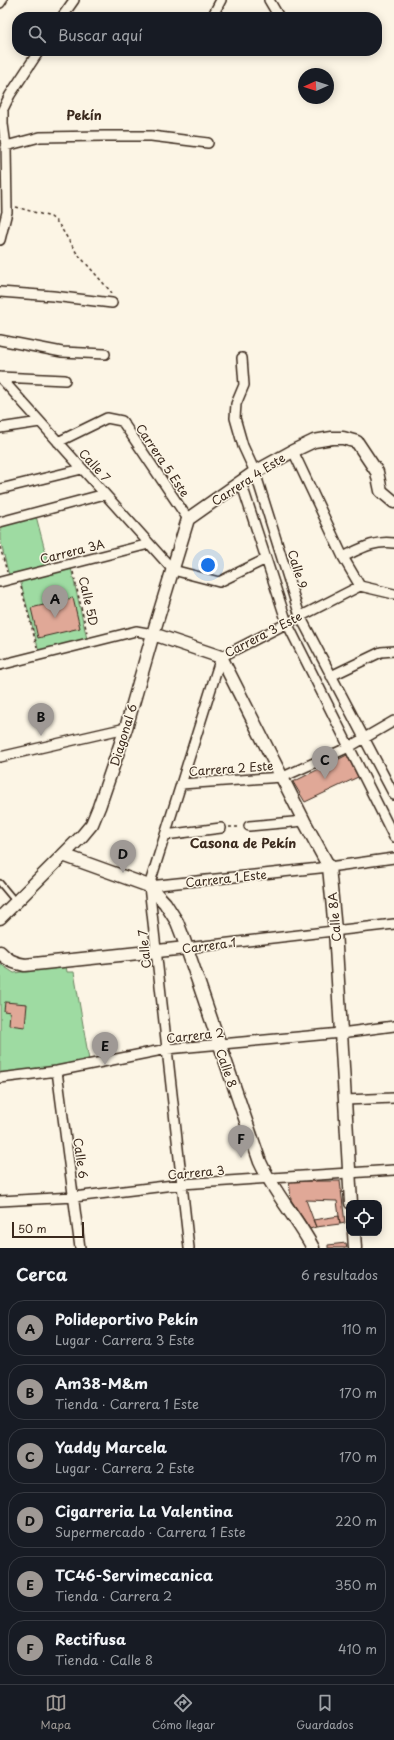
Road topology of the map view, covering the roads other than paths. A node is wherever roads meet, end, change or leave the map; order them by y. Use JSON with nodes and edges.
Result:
{"nodes":[{"id":1,"x":2,"y":0,"type":"edge"},
{"id":2,"x":74,"y":0,"type":"edge"},
{"id":3,"x":221,"y":0,"type":"edge"},
{"id":4,"x":269,"y":0,"type":"edge"},
{"id":5,"x":0,"y":3,"type":"edge"},
{"id":6,"x":66,"y":12,"type":"edge"},
{"id":7,"x":215,"y":12,"type":"edge"},
{"id":8,"x":276,"y":12,"type":"edge"},
{"id":9,"x":36,"y":56,"type":"edge"},
{"id":10,"x":208,"y":143,"type":"dead end"},
{"id":11,"x":6,"y":146,"type":"junction"},
{"id":12,"x":3,"y":183,"type":"edge"},
{"id":13,"x":5,"y":209,"type":"edge"},
{"id":14,"x":0,"y":240,"type":"edge"},
{"id":15,"x":0,"y":292,"type":"edge"},
{"id":16,"x":112,"y":304,"type":"road end"},
{"id":17,"x":0,"y":340,"type":"edge"},
{"id":18,"x":105,"y":354,"type":"dead end"},
{"id":19,"x":242,"y":358,"type":"dead end"},
{"id":20,"x":0,"y":377,"type":"edge"},
{"id":21,"x":65,"y":380,"type":"dead end"},
{"id":22,"x":40,"y":422,"type":"junction"},
{"id":23,"x":0,"y":428,"type":"edge"},
{"id":24,"x":58,"y":442,"type":"junction"},
{"id":25,"x":293,"y":451,"type":"junction"},
{"id":26,"x":82,"y":469,"type":"junction"},
{"id":27,"x":255,"y":472,"type":"junction"},
{"id":28,"x":241,"y":482,"type":"junction"},
{"id":29,"x":0,"y":489,"type":"edge"},
{"id":30,"x":105,"y":494,"type":"junction"},
{"id":31,"x":394,"y":502,"type":"edge"},
{"id":32,"x":188,"y":519,"type":"junction"},
{"id":33,"x":0,"y":522,"type":"edge"},
{"id":34,"x":394,"y":543,"type":"edge"},
{"id":35,"x":149,"y":544,"type":"junction"},
{"id":36,"x":343,"y":558,"type":"junction"},
{"id":37,"x":266,"y":559,"type":"junction"},
{"id":38,"x":172,"y":570,"type":"junction"},
{"id":39,"x":4,"y":581,"type":"edge"},
{"id":40,"x":360,"y":586,"type":"junction"},
{"id":41,"x":394,"y":594,"type":"edge"},
{"id":42,"x":300,"y":616,"type":"junction"},
{"id":43,"x":287,"y":623,"type":"junction"},
{"id":44,"x":153,"y":634,"type":"junction"},
{"id":45,"x":394,"y":651,"type":"edge"},
{"id":46,"x":221,"y":656,"type":"junction"},
{"id":47,"x":0,"y":665,"type":"edge"},
{"id":48,"x":332,"y":676,"type":"junction"},
{"id":49,"x":394,"y":721,"type":"edge"},
{"id":50,"x":126,"y":728,"type":"junction"},
{"id":51,"x":364,"y":739,"type":"junction"},
{"id":52,"x":349,"y":747,"type":"junction"},
{"id":53,"x":0,"y":757,"type":"edge"},
{"id":54,"x":283,"y":777,"type":"junction"},
{"id":55,"x":181,"y":784,"type":"junction"},
{"id":56,"x":394,"y":795,"type":"edge"},
{"id":57,"x":304,"y":820,"type":"junction"},
{"id":58,"x":249,"y":826,"type":"road end"},
{"id":59,"x":221,"y":828,"type":"road end"},
{"id":60,"x":165,"y":835,"type":"junction"},
{"id":61,"x":394,"y":837,"type":"edge"},
{"id":62,"x":63,"y":854,"type":"junction"},
{"id":63,"x":394,"y":858,"type":"edge"},
{"id":64,"x":329,"y":867,"type":"junction"},
{"id":65,"x":0,"y":883,"type":"edge"},
{"id":66,"x":149,"y":886,"type":"junction"},
{"id":67,"x":16,"y":902,"type":"junction"},
{"id":68,"x":0,"y":918,"type":"edge"},
{"id":69,"x":394,"y":924,"type":"edge"},
{"id":70,"x":335,"y":930,"type":"junction"},
{"id":71,"x":186,"y":948,"type":"junction"},
{"id":72,"x":156,"y":951,"type":"junction"},
{"id":73,"x":0,"y":952,"type":"edge"},
{"id":74,"x":394,"y":1026,"type":"edge"},
{"id":75,"x":341,"y":1032,"type":"junction"},
{"id":76,"x":219,"y":1044,"type":"junction"},
{"id":77,"x":167,"y":1049,"type":"junction"},
{"id":78,"x":57,"y":1071,"type":"junction"},
{"id":79,"x":0,"y":1078,"type":"edge"},
{"id":80,"x":394,"y":1098,"type":"edge"},
{"id":81,"x":345,"y":1100,"type":"junction"},
{"id":82,"x":394,"y":1170,"type":"edge"},
{"id":83,"x":349,"y":1173,"type":"junction"},
{"id":84,"x":267,"y":1178,"type":"junction"},
{"id":85,"x":182,"y":1184,"type":"junction"},
{"id":86,"x":74,"y":1197,"type":"junction"},
{"id":87,"x":351,"y":1200,"type":"edge"},
{"id":88,"x":0,"y":1201,"type":"edge"},
{"id":89,"x":354,"y":1236,"type":"edge"},
{"id":90,"x":80,"y":1248,"type":"edge"},
{"id":91,"x":189,"y":1248,"type":"edge"},
{"id":92,"x":314,"y":1248,"type":"edge"},
{"id":93,"x":355,"y":1248,"type":"edge"}],
"edges":[{"from":1,"to":5,"type":"street"},
{"from":2,"to":6,"type":"street"},
{"from":3,"to":7,"type":"street"},
{"from":4,"to":8,"type":"street"},
{"from":9,"to":11,"type":"street"},
{"from":10,"to":11,"type":"street"},
{"from":11,"to":12,"type":"street"},
{"from":12,"to":13,"type":"street"},
{"from":13,"to":14,"type":"street"},
{"from":15,"to":16,"type":"street"},
{"from":17,"to":18,"type":"street"},
{"from":19,"to":27,"type":"street","name":"Calle 9"},
{"from":20,"to":21,"type":"street"},
{"from":20,"to":22,"type":"street","name":"Calle 7"},
{"from":22,"to":23,"type":"street"},
{"from":22,"to":24,"type":"street","name":"Calle 7"},
{"from":24,"to":26,"type":"street","name":"Calle 7"},
{"from":24,"to":32,"type":"street","name":"Carrera 5 Este"},
{"from":25,"to":27,"type":"main road","name":"Carrera 4 Este"},
{"from":25,"to":31,"type":"main road","name":"Carrera 4 Este"},
{"from":25,"to":36,"type":"street"},
{"from":26,"to":29,"type":"street"},
{"from":26,"to":30,"type":"street","name":"Calle 7"},
{"from":27,"to":28,"type":"main road","name":"Carrera 4 Este"},
{"from":27,"to":42,"type":"street","name":"Calle 9"},
{"from":28,"to":32,"type":"main road","name":"Carrera 4 Este"},
{"from":28,"to":37,"type":"street"},
{"from":30,"to":33,"type":"street"},
{"from":30,"to":35,"type":"street","name":"Calle 7"},
{"from":32,"to":38,"type":"main road","name":"Diagonal 6"},
{"from":34,"to":36,"type":"street"},
{"from":35,"to":38,"type":"street","name":"Calle 7"},
{"from":35,"to":39,"type":"street","name":"Carrera 3A"},
{"from":36,"to":40,"type":"street"},
{"from":37,"to":38,"type":"street"},
{"from":37,"to":43,"type":"street"},
{"from":38,"to":44,"type":"main road","name":"Diagonal 6"},
{"from":40,"to":41,"type":"street"},
{"from":40,"to":42,"type":"street","name":"Carrera 3 Este"},
{"from":42,"to":43,"type":"street","name":"Carrera 3 Este"},
{"from":42,"to":48,"type":"street","name":"Calle 9"},
{"from":43,"to":46,"type":"street","name":"Carrera 3 Este"},
{"from":43,"to":52,"type":"street"},
{"from":44,"to":46,"type":"main road","name":"Carrera 3 Este"},
{"from":44,"to":47,"type":"street","name":"Carrera 3 Este"},
{"from":44,"to":50,"type":"main road","name":"Diagonal 6"},
{"from":45,"to":48,"type":"street"},
{"from":46,"to":54,"type":"main road","name":"Calle 8A"},
{"from":46,"to":55,"type":"street","name":"Calle 7"},
{"from":48,"to":51,"type":"street","name":"Calle 9"},
{"from":49,"to":51,"type":"street","name":"Carrera 2 Este"},
{"from":50,"to":53,"type":"street"},
{"from":50,"to":62,"type":"main road","name":"Diagonal 6"},
{"from":51,"to":52,"type":"street","name":"Carrera 2 Este"},
{"from":51,"to":56,"type":"street","name":"Calle 9"},
{"from":52,"to":54,"type":"street","name":"Carrera 2 Este"},
{"from":52,"to":61,"type":"street"},
{"from":54,"to":55,"type":"street","name":"Carrera 2 Este"},
{"from":54,"to":57,"type":"main road","name":"Calle 8A"},
{"from":55,"to":60,"type":"street","name":"Calle 7"},
{"from":57,"to":58,"type":"street"},
{"from":57,"to":64,"type":"main road","name":"Calle 8A"},
{"from":59,"to":60,"type":"street"},
{"from":60,"to":66,"type":"street","name":"Calle 7"},
{"from":62,"to":66,"type":"main road","name":"Carrera 1 Este"},
{"from":62,"to":67,"type":"main road","name":"Diagonal 6"},
{"from":63,"to":64,"type":"street","name":"Carrera 1 Este"},
{"from":64,"to":66,"type":"street","name":"Carrera 1 Este"},
{"from":64,"to":70,"type":"main road","name":"Calle 8A"},
{"from":65,"to":67,"type":"lane"},
{"from":66,"to":71,"type":"main road","name":"Calle 8"},
{"from":66,"to":72,"type":"street","name":"Calle 7"},
{"from":67,"to":68,"type":"main road","name":"Diagonal 6"},
{"from":69,"to":70,"type":"street","name":"Carrera 1"},
{"from":70,"to":71,"type":"street","name":"Carrera 1"},
{"from":70,"to":75,"type":"main road","name":"Calle 8A"},
{"from":71,"to":72,"type":"main road","name":"Carrera 1"},
{"from":71,"to":76,"type":"main road","name":"Calle 8"},
{"from":72,"to":73,"type":"main road","name":"Carrera 1"},
{"from":72,"to":77,"type":"street","name":"Calle 7"},
{"from":74,"to":75,"type":"street","name":"Carrera 2"},
{"from":75,"to":76,"type":"street","name":"Carrera 2"},
{"from":75,"to":81,"type":"main road","name":"Calle 8A"},
{"from":76,"to":77,"type":"street","name":"Carrera 2"},
{"from":76,"to":84,"type":"main road","name":"Calle 8"},
{"from":77,"to":78,"type":"street","name":"Carrera 2"},
{"from":77,"to":85,"type":"street","name":"Calle 7"},
{"from":78,"to":79,"type":"street","name":"Carrera 2"},
{"from":78,"to":86,"type":"street","name":"Calle 6"},
{"from":80,"to":81,"type":"street"},
{"from":81,"to":83,"type":"main road","name":"Calle 8A"},
{"from":82,"to":83,"type":"street","name":"Carrera 3"},
{"from":83,"to":84,"type":"street","name":"Carrera 3"},
{"from":83,"to":87,"type":"main road","name":"Calle 8A"},
{"from":84,"to":85,"type":"street","name":"Carrera 3"},
{"from":84,"to":92,"type":"main road","name":"Calle 8"},
{"from":85,"to":86,"type":"street","name":"Carrera 3"},
{"from":85,"to":91,"type":"street","name":"Calle 7"},
{"from":86,"to":88,"type":"street","name":"Carrera 3"},
{"from":86,"to":90,"type":"street","name":"Calle 6"},
{"from":89,"to":93,"type":"main road"}]}
